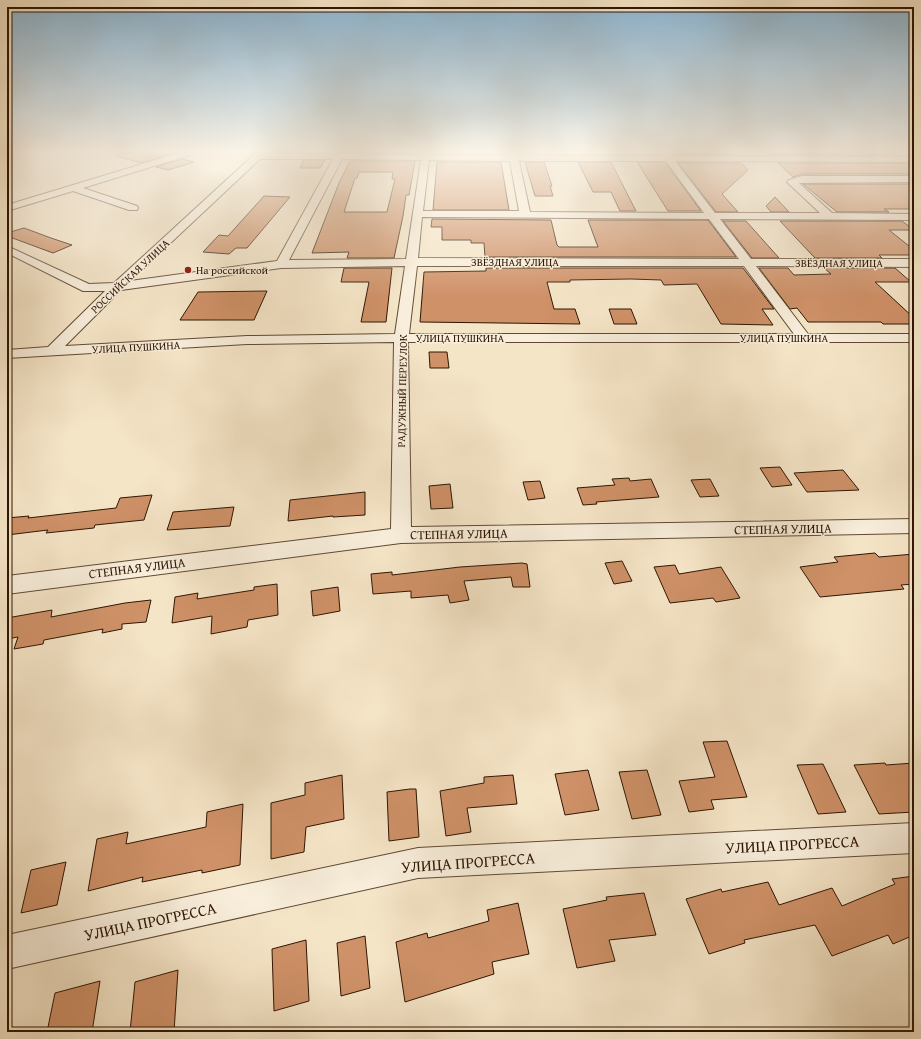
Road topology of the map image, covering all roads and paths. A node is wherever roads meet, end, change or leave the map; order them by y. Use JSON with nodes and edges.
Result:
{"nodes":[{"id":1,"x":32,"y":200,"type":"edge"},
{"id":2,"x":111,"y":200,"type":"edge"},
{"id":3,"x":210,"y":200,"type":"edge"},
{"id":4,"x":315,"y":200,"type":"edge"},
{"id":5,"x":420,"y":200,"type":"edge"},
{"id":6,"x":522,"y":200,"type":"edge"},
{"id":7,"x":700,"y":200,"type":"edge"},
{"id":8,"x":812,"y":200,"type":"edge"},
{"id":9,"x":7,"y":208,"type":"edge"},
{"id":10,"x":133,"y":208,"type":"dead end"},
{"id":11,"x":419,"y":214,"type":"junction"},
{"id":12,"x":525,"y":214,"type":"junction"},
{"id":13,"x":712,"y":216,"type":"junction"},
{"id":14,"x":829,"y":216,"type":"junction"},
{"id":15,"x":914,"y":217,"type":"edge"},
{"id":16,"x":7,"y":249,"type":"edge"},
{"id":17,"x":412,"y":262,"type":"junction"},
{"id":18,"x":747,"y":262,"type":"junction"},
{"id":19,"x":914,"y":263,"type":"edge"},
{"id":20,"x":281,"y":264,"type":"junction"},
{"id":21,"x":117,"y":287,"type":"junction"},
{"id":22,"x":401,"y":338,"type":"junction"},
{"id":23,"x":804,"y":338,"type":"junction"},
{"id":24,"x":914,"y":338,"type":"edge"},
{"id":25,"x":51,"y":352,"type":"junction"},
{"id":26,"x":7,"y":354,"type":"edge"},
{"id":27,"x":914,"y":526,"type":"edge"},
{"id":28,"x":401,"y":535,"type":"junction"},
{"id":29,"x":7,"y":585,"type":"edge"},
{"id":30,"x":914,"y":838,"type":"edge"},
{"id":31,"x":7,"y":952,"type":"edge"}],
"edges":[{"from":1,"to":9,"type":"street"},
{"from":2,"to":10,"type":"street"},
{"from":3,"to":21,"type":"street","name":"РОССИЙСКАЯ УЛИЦА"},
{"from":4,"to":20,"type":"street"},
{"from":5,"to":11,"type":"street","name":"РАДУЖНЫЙ ПЕРЕУЛОК"},
{"from":6,"to":12,"type":"street"},
{"from":7,"to":13,"type":"street"},
{"from":8,"to":14,"type":"street"},
{"from":11,"to":12,"type":"street"},
{"from":11,"to":17,"type":"street","name":"РАДУЖНЫЙ ПЕРЕУЛОК"},
{"from":12,"to":13,"type":"street"},
{"from":13,"to":14,"type":"street"},
{"from":13,"to":18,"type":"street"},
{"from":14,"to":15,"type":"street"},
{"from":16,"to":21,"type":"street","name":"ЗВЁЗДНАЯ УЛИЦА"},
{"from":17,"to":18,"type":"street","name":"ЗВЁЗДНАЯ УЛИЦА"},
{"from":17,"to":20,"type":"street","name":"ЗВЁЗДНАЯ УЛИЦА"},
{"from":17,"to":22,"type":"street","name":"РАДУЖНЫЙ ПЕРЕУЛОК"},
{"from":18,"to":19,"type":"street","name":"ЗВЁЗДНАЯ УЛИЦА"},
{"from":18,"to":23,"type":"street"},
{"from":20,"to":21,"type":"street","name":"ЗВЁЗДНАЯ УЛИЦА"},
{"from":21,"to":25,"type":"street","name":"РОССИЙСКАЯ УЛИЦА"},
{"from":22,"to":23,"type":"street","name":"УЛИЦА ПУШКИНА"},
{"from":22,"to":25,"type":"street","name":"УЛИЦА ПУШКИНА"},
{"from":22,"to":28,"type":"street","name":"РАДУЖНЫЙ ПЕРЕУЛОК"},
{"from":23,"to":24,"type":"street","name":"УЛИЦА ПУШКИНА"},
{"from":25,"to":26,"type":"street","name":"УЛИЦА ПУШКИНА"},
{"from":27,"to":28,"type":"street","name":"СТЕПНАЯ УЛИЦА"},
{"from":28,"to":29,"type":"street","name":"СТЕПНАЯ УЛИЦА"},
{"from":30,"to":31,"type":"street","name":"УЛИЦА ПРОГРЕССА"}]}
